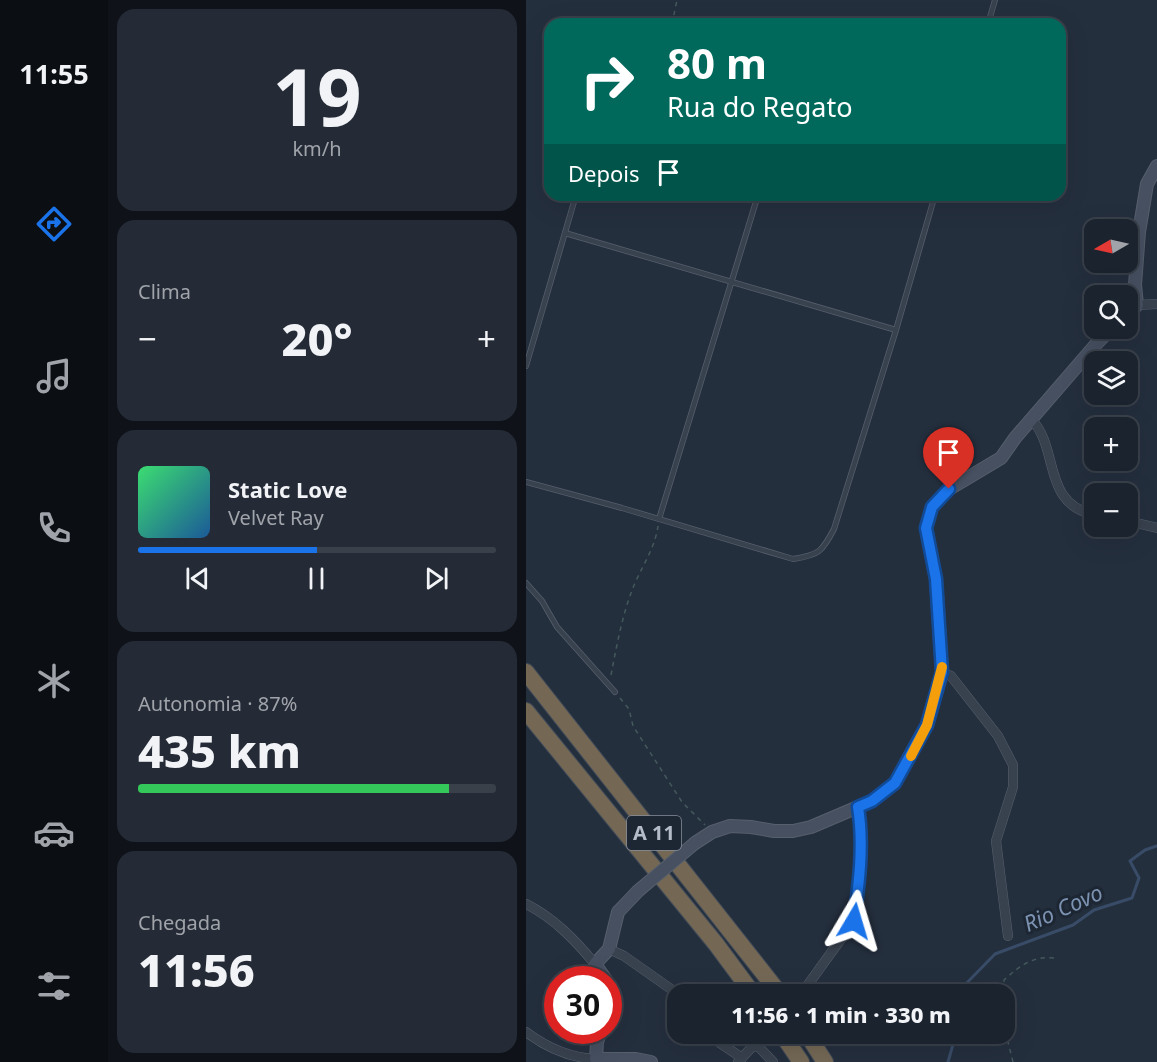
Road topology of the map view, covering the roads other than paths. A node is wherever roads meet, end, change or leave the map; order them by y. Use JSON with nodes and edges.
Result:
{"nodes":[{"id":1,"x":995,"y":0,"type":"edge"},
{"id":2,"x":990,"y":18,"type":"edge"},
{"id":3,"x":1156,"y":166,"type":"edge"},
{"id":4,"x":1152,"y":185,"type":"edge"},
{"id":5,"x":574,"y":201,"type":"edge"},
{"id":6,"x":756,"y":201,"type":"edge"},
{"id":7,"x":933,"y":201,"type":"edge"},
{"id":8,"x":565,"y":233,"type":"junction"},
{"id":9,"x":732,"y":283,"type":"junction"},
{"id":10,"x":1135,"y":285,"type":"edge"},
{"id":11,"x":1156,"y":304,"type":"edge"},
{"id":12,"x":1138,"y":308,"type":"edge"},
{"id":13,"x":896,"y":330,"type":"junction"},
{"id":14,"x":1101,"y":339,"type":"edge"},
{"id":15,"x":526,"y":366,"type":"edge"},
{"id":16,"x":1031,"y":419,"type":"junction"},
{"id":17,"x":526,"y":482,"type":"edge"},
{"id":18,"x":1084,"y":512,"type":"edge"},
{"id":19,"x":659,"y":519,"type":"junction"},
{"id":20,"x":1138,"y":524,"type":"edge"},
{"id":21,"x":1156,"y":528,"type":"edge"},
{"id":22,"x":526,"y":583,"type":"edge"},
{"id":23,"x":526,"y":672,"type":"edge"},
{"id":24,"x":942,"y":672,"type":"junction"},
{"id":25,"x":614,"y":692,"type":"road end"},
{"id":26,"x":526,"y":711,"type":"edge"},
{"id":27,"x":858,"y":807,"type":"junction"},
{"id":28,"x":526,"y":904,"type":"edge"},
{"id":29,"x":1008,"y":936,"type":"dead end"},
{"id":30,"x":609,"y":949,"type":"junction"},
{"id":31,"x":595,"y":964,"type":"joint"},
{"id":32,"x":746,"y":984,"type":"edge"},
{"id":33,"x":772,"y":984,"type":"edge"},
{"id":34,"x":808,"y":984,"type":"edge"},
{"id":35,"x":667,"y":986,"type":"edge"},
{"id":36,"x":526,"y":1032,"type":"edge"},
{"id":37,"x":597,"y":1044,"type":"edge"},
{"id":38,"x":721,"y":1044,"type":"edge"},
{"id":39,"x":789,"y":1044,"type":"edge"},
{"id":40,"x":813,"y":1044,"type":"edge"},
{"id":41,"x":596,"y":1059,"type":"junction"},
{"id":42,"x":740,"y":1060,"type":"edge"},
{"id":43,"x":650,"y":1062,"type":"edge"},
{"id":44,"x":773,"y":1062,"type":"edge"},
{"id":45,"x":801,"y":1062,"type":"edge"},
{"id":46,"x":825,"y":1062,"type":"edge"}],
"edges":[{"from":1,"to":2,"type":"lane"},
{"from":3,"to":4,"type":"street"},
{"from":4,"to":10,"type":"street"},
{"from":5,"to":8,"type":"lane"},
{"from":6,"to":9,"type":"lane"},
{"from":7,"to":13,"type":"lane"},
{"from":8,"to":9,"type":"lane"},
{"from":8,"to":15,"type":"lane"},
{"from":9,"to":13,"type":"lane"},
{"from":9,"to":19,"type":"lane"},
{"from":11,"to":12,"type":"street"},
{"from":13,"to":19,"type":"lane"},
{"from":14,"to":16,"type":"street"},
{"from":16,"to":18,"type":"street"},
{"from":16,"to":24,"type":"street"},
{"from":17,"to":19,"type":"lane"},
{"from":20,"to":21,"type":"street"},
{"from":22,"to":25,"type":"lane"},
{"from":23,"to":33,"type":"highway","number":"A 11"},
{"from":24,"to":27,"type":"street"},
{"from":24,"to":29,"type":"street"},
{"from":26,"to":32,"type":"highway","number":"A 11"},
{"from":27,"to":30,"type":"street","bridge":true},
{"from":27,"to":34,"type":"street"},
{"from":28,"to":31,"type":"street"},
{"from":30,"to":31,"type":"street"},
{"from":30,"to":35,"type":"street"},
{"from":36,"to":41,"type":"street"},
{"from":37,"to":41,"type":"street"},
{"from":38,"to":42,"type":"street"},
{"from":39,"to":45,"type":"highway"},
{"from":40,"to":46,"type":"highway"},
{"from":41,"to":43,"type":"street"},
{"from":42,"to":44,"type":"street"}]}
